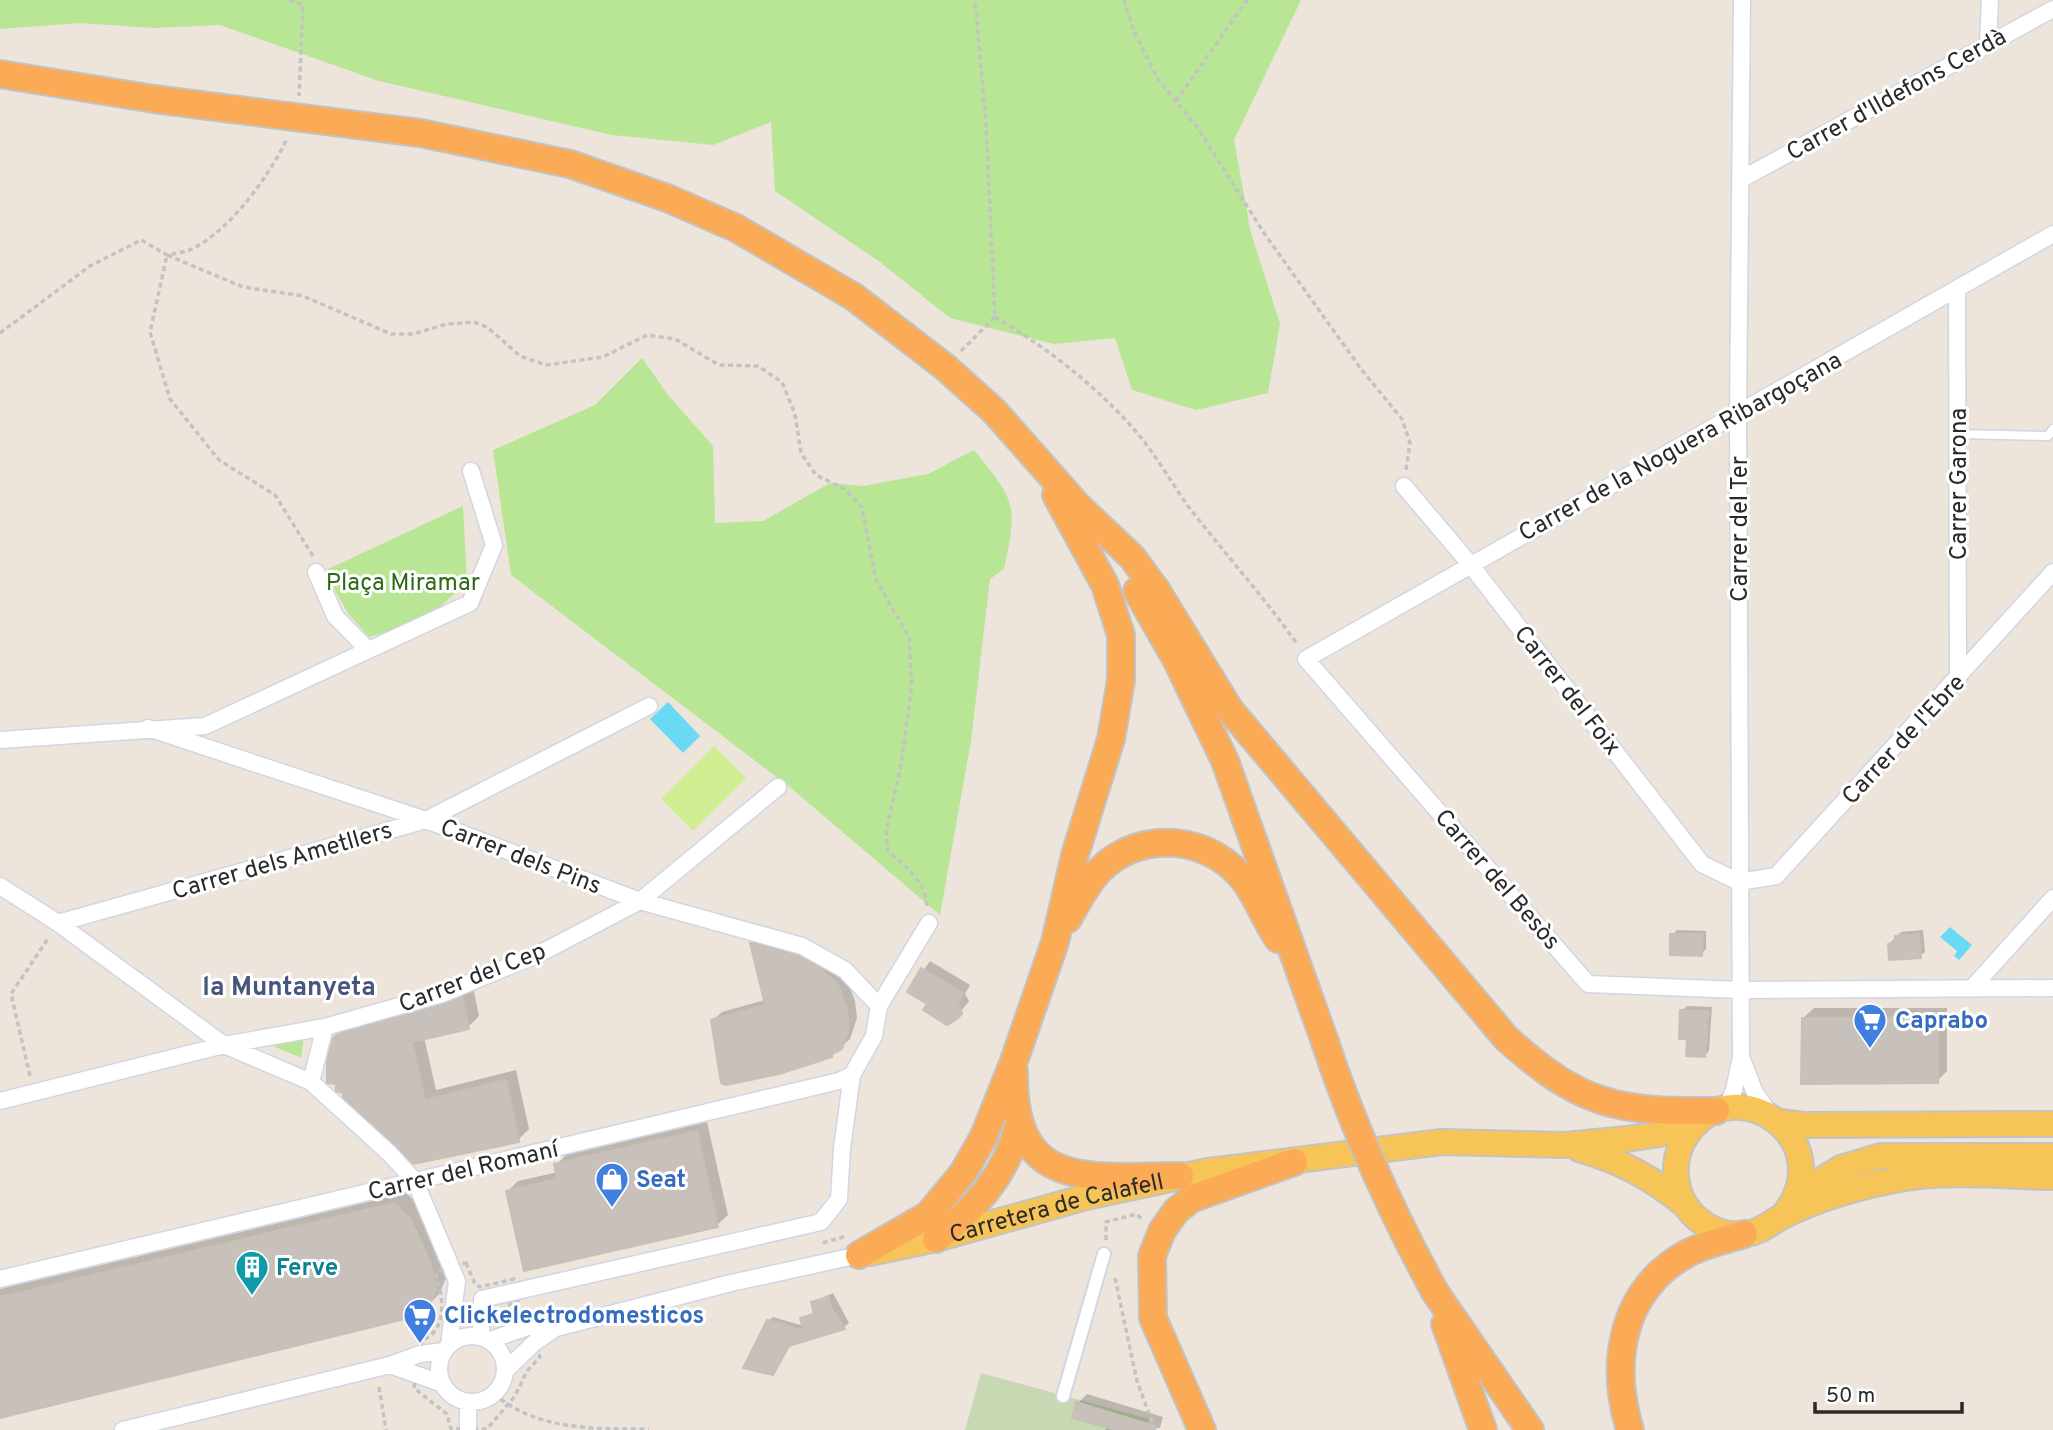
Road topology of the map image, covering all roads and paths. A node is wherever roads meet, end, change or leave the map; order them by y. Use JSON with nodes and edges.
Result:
{"nodes":[{"id":1,"x":289,"y":0,"type":"edge"},
{"id":2,"x":975,"y":0,"type":"edge"},
{"id":3,"x":1124,"y":0,"type":"edge"},
{"id":4,"x":1247,"y":0,"type":"edge"},
{"id":5,"x":1742,"y":0,"type":"edge"},
{"id":6,"x":1990,"y":0,"type":"edge"},
{"id":7,"x":2053,"y":9,"type":"edge"},
{"id":8,"x":1988,"y":43,"type":"junction"},
{"id":9,"x":4,"y":77,"type":"edge"},
{"id":10,"x":1176,"y":101,"type":"junction"},
{"id":11,"x":299,"y":116,"type":"junction"},
{"id":12,"x":1740,"y":180,"type":"junction"},
{"id":13,"x":2053,"y":234,"type":"edge"},
{"id":14,"x":167,"y":254,"type":"junction"},
{"id":15,"x":1957,"y":289,"type":"junction"},
{"id":16,"x":995,"y":317,"type":"junction"},
{"id":17,"x":0,"y":333,"type":"edge"},
{"id":18,"x":944,"y":368,"type":"junction"},
{"id":19,"x":1738,"y":415,"type":"junction"},
{"id":20,"x":2053,"y":429,"type":"edge"},
{"id":21,"x":1958,"y":434,"type":"junction"},
{"id":22,"x":1040,"y":462,"type":"junction"},
{"id":23,"x":471,"y":471,"type":"dead end"},
{"id":24,"x":1404,"y":486,"type":"joint"},
{"id":25,"x":1078,"y":506,"type":"junction"},
{"id":26,"x":1470,"y":564,"type":"junction"},
{"id":27,"x":316,"y":572,"type":"joint"},
{"id":28,"x":2053,"y":572,"type":"edge"},
{"id":29,"x":368,"y":650,"type":"junction"},
{"id":30,"x":1306,"y":659,"type":"junction"},
{"id":31,"x":1958,"y":679,"type":"junction"},
{"id":32,"x":649,"y":706,"type":"dead end"},
{"id":33,"x":148,"y":728,"type":"junction"},
{"id":34,"x":0,"y":740,"type":"edge"},
{"id":35,"x":778,"y":787,"type":"dead end"},
{"id":36,"x":426,"y":820,"type":"junction"},
{"id":37,"x":1739,"y":882,"type":"junction"},
{"id":38,"x":0,"y":886,"type":"edge"},
{"id":39,"x":2053,"y":898,"type":"edge"},
{"id":40,"x":640,"y":901,"type":"junction"},
{"id":41,"x":58,"y":923,"type":"junction"},
{"id":42,"x":929,"y":923,"type":"joint"},
{"id":43,"x":1055,"y":942,"type":"junction"},
{"id":44,"x":1302,"y":976,"type":"junction"},
{"id":45,"x":1972,"y":988,"type":"junction"},
{"id":46,"x":2053,"y":988,"type":"edge"},
{"id":47,"x":1742,"y":990,"type":"junction"},
{"id":48,"x":879,"y":1006,"type":"junction"},
{"id":49,"x":325,"y":1027,"type":"junction"},
{"id":50,"x":225,"y":1045,"type":"junction"},
{"id":51,"x":1741,"y":1057,"type":"junction"},
{"id":52,"x":1014,"y":1061,"type":"junction"},
{"id":53,"x":852,"y":1075,"type":"junction"},
{"id":54,"x":310,"y":1082,"type":"junction"},
{"id":55,"x":34,"y":1093,"type":"junction"},
{"id":56,"x":0,"y":1101,"type":"edge"},
{"id":57,"x":1713,"y":1114,"type":"junction"},
{"id":58,"x":1785,"y":1122,"type":"junction"},
{"id":59,"x":1019,"y":1124,"type":"junction"},
{"id":60,"x":2053,"y":1124,"type":"edge"},
{"id":61,"x":1565,"y":1145,"type":"junction"},
{"id":62,"x":2053,"y":1146,"type":"edge"},
{"id":63,"x":2053,"y":1156,"type":"edge"},
{"id":64,"x":1294,"y":1162,"type":"junction"},
{"id":65,"x":1180,"y":1176,"type":"junction"},
{"id":66,"x":2053,"y":1177,"type":"edge"},
{"id":67,"x":415,"y":1181,"type":"junction"},
{"id":68,"x":1798,"y":1194,"type":"junction"},
{"id":69,"x":1685,"y":1205,"type":"junction"},
{"id":70,"x":1783,"y":1216,"type":"junction"},
{"id":71,"x":1162,"y":1231,"type":"junction"},
{"id":72,"x":1107,"y":1233,"type":"junction"},
{"id":73,"x":1744,"y":1234,"type":"junction"},
{"id":74,"x":936,"y":1239,"type":"junction"},
{"id":75,"x":1108,"y":1249,"type":"junction"},
{"id":76,"x":859,"y":1255,"type":"junction"},
{"id":77,"x":1116,"y":1267,"type":"dead end"},
{"id":78,"x":0,"y":1279,"type":"edge"},
{"id":79,"x":457,"y":1281,"type":"junction"},
{"id":80,"x":1435,"y":1292,"type":"junction"},
{"id":81,"x":482,"y":1299,"type":"junction"},
{"id":82,"x":556,"y":1328,"type":"junction"},
{"id":83,"x":485,"y":1338,"type":"junction"},
{"id":84,"x":447,"y":1348,"type":"junction"},
{"id":85,"x":390,"y":1365,"type":"junction"},
{"id":86,"x":505,"y":1371,"type":"junction"},
{"id":87,"x":378,"y":1384,"type":"dead end"},
{"id":88,"x":443,"y":1384,"type":"junction"},
{"id":89,"x":494,"y":1394,"type":"junction"},
{"id":90,"x":1063,"y":1396,"type":"dead end"},
{"id":91,"x":468,"y":1402,"type":"junction"},
{"id":92,"x":532,"y":1423,"type":"dead end"},
{"id":93,"x":540,"y":1426,"type":"dead end"},
{"id":94,"x":649,"y":1429,"type":"edge"},
{"id":95,"x":123,"y":1430,"type":"edge"},
{"id":96,"x":386,"y":1430,"type":"edge"},
{"id":97,"x":468,"y":1430,"type":"edge"},
{"id":98,"x":1155,"y":1430,"type":"edge"},
{"id":99,"x":1202,"y":1430,"type":"edge"},
{"id":100,"x":1483,"y":1430,"type":"edge"},
{"id":101,"x":1530,"y":1430,"type":"edge"},
{"id":102,"x":1630,"y":1430,"type":"edge"}],
"edges":[{"from":1,"to":11,"type":"path"},
{"from":2,"to":16,"type":"path"},
{"from":3,"to":10,"type":"path"},
{"from":4,"to":10,"type":"path"},
{"from":5,"to":12,"type":"street","name":"Carrer del Ter"},
{"from":6,"to":8,"type":"street"},
{"from":7,"to":8,"type":"street","name":"Carrer d'Ildefons Cerdà"},
{"from":8,"to":12,"type":"street","name":"Carrer d'Ildefons Cerdà"},
{"from":9,"to":11,"type":"highway"},
{"from":10,"to":24,"type":"path"},
{"from":11,"to":14,"type":"path"},
{"from":11,"to":18,"type":"highway"},
{"from":12,"to":19,"type":"street","name":"Carrer del Ter"},
{"from":13,"to":15,"type":"street","name":"Carrer de la Noguera Ribargoçana"},
{"from":14,"to":17,"type":"path"},
{"from":14,"to":27,"type":"path"},
{"from":14,"to":42,"type":"path"},
{"from":15,"to":19,"type":"street","name":"Carrer de la Noguera Ribargoçana"},
{"from":15,"to":21,"type":"street","name":"Carrer Garona"},
{"from":16,"to":18,"type":"path"},
{"from":16,"to":30,"type":"path"},
{"from":18,"to":22,"type":"highway"},
{"from":19,"to":26,"type":"street","name":"Carrer de la Noguera Ribargoçana"},
{"from":19,"to":37,"type":"street","name":"Carrer del Ter"},
{"from":20,"to":21,"type":"lane"},
{"from":21,"to":31,"type":"street","name":"Carrer Garona"},
{"from":22,"to":25,"type":"highway"},
{"from":22,"to":43,"type":"highway"},
{"from":23,"to":29,"type":"street"},
{"from":24,"to":26,"type":"street","name":"Carrer del Foix"},
{"from":25,"to":44,"type":"highway"},
{"from":25,"to":57,"type":"highway"},
{"from":26,"to":30,"type":"street","name":"Carrer de la Noguera Ribargoçana"},
{"from":26,"to":37,"type":"street","name":"Carrer del Foix"},
{"from":27,"to":29,"type":"street"},
{"from":28,"to":31,"type":"street","name":"Carrer de l'Ebre"},
{"from":29,"to":33,"type":"street"},
{"from":30,"to":47,"type":"street","name":"Carrer del Besòs"},
{"from":31,"to":37,"type":"street","name":"Carrer de l'Ebre"},
{"from":32,"to":36,"type":"street","name":"Carrer dels Ametllers"},
{"from":33,"to":34,"type":"street"},
{"from":33,"to":36,"type":"street","name":"Carrer dels Pins"},
{"from":35,"to":40,"type":"street","name":"Carrer del Cep"},
{"from":36,"to":40,"type":"street","name":"Carrer dels Pins"},
{"from":36,"to":41,"type":"street","name":"Carrer dels Ametllers"},
{"from":37,"to":47,"type":"street","name":"Carrer del Ter"},
{"from":38,"to":41,"type":"street"},
{"from":39,"to":45,"type":"street"},
{"from":40,"to":48,"type":"street","name":"Carrer dels Pins"},
{"from":40,"to":49,"type":"street","name":"Carrer del Cep"},
{"from":41,"to":50,"type":"street"},
{"from":41,"to":55,"type":"path"},
{"from":42,"to":48,"type":"street"},
{"from":43,"to":44,"type":"highway"},
{"from":43,"to":52,"type":"highway"},
{"from":44,"to":80,"type":"highway","bridge":true},
{"from":45,"to":46,"type":"street","name":"Carrer del Besòs"},
{"from":45,"to":47,"type":"street","name":"Carrer del Besòs"},
{"from":47,"to":51,"type":"street","name":"Carrer del Ter"},
{"from":48,"to":53,"type":"street"},
{"from":49,"to":50,"type":"street","name":"Carrer del Cep"},
{"from":49,"to":54,"type":"street"},
{"from":50,"to":54,"type":"street"},
{"from":50,"to":55,"type":"street","name":"Carrer del Cep"},
{"from":51,"to":57,"type":"street","name":"Carrer del Ter"},
{"from":51,"to":58,"type":"street","name":"Carrer del Ter"},
{"from":52,"to":59,"type":"highway"},
{"from":52,"to":76,"type":"highway"},
{"from":53,"to":67,"type":"street","name":"Carrer del Romaní"},
{"from":53,"to":81,"type":"street"},
{"from":54,"to":67,"type":"street"},
{"from":55,"to":56,"type":"street","name":"Carrer del Cep"},
{"from":57,"to":58,"type":"main road"},
{"from":57,"to":61,"type":"main road","name":"Carretera de Calafell"},
{"from":57,"to":69,"type":"main road"},
{"from":58,"to":60,"type":"main road"},
{"from":58,"to":62,"type":"main road"},
{"from":58,"to":68,"type":"main road"},
{"from":59,"to":65,"type":"highway"},
{"from":59,"to":74,"type":"highway"},
{"from":61,"to":64,"type":"main road","name":"Carretera de Calafell"},
{"from":61,"to":69,"type":"main road","name":"Carretera de Calafell"},
{"from":63,"to":68,"type":"main road"},
{"from":64,"to":65,"type":"main road","name":"Carretera de Calafell"},
{"from":64,"to":71,"type":"highway"},
{"from":65,"to":74,"type":"main road","name":"Carretera de Calafell"},
{"from":66,"to":70,"type":"main road"},
{"from":67,"to":78,"type":"street","name":"Carrer del Romaní"},
{"from":67,"to":79,"type":"street"},
{"from":68,"to":70,"type":"main road"},
{"from":69,"to":73,"type":"main road"},
{"from":70,"to":73,"type":"main road"},
{"from":71,"to":72,"type":"path"},
{"from":71,"to":99,"type":"highway"},
{"from":72,"to":75,"type":"path"},
{"from":72,"to":75,"type":"path"},
{"from":73,"to":102,"type":"highway"},
{"from":74,"to":76,"type":"main road","name":"Carretera de Calafell"},
{"from":75,"to":90,"type":"street"},
{"from":76,"to":82,"type":"street","name":"Carretera de Calafell"},
{"from":77,"to":98,"type":"path"},
{"from":79,"to":81,"type":"street"},
{"from":79,"to":84,"type":"street"},
{"from":80,"to":100,"type":"highway"},
{"from":80,"to":101,"type":"highway"},
{"from":81,"to":83,"type":"street"},
{"from":82,"to":83,"type":"street","name":"Carretera de Calafell"},
{"from":82,"to":86,"type":"street","name":"Carretera de Calafell"},
{"from":83,"to":84,"type":"street"},
{"from":83,"to":86,"type":"street"},
{"from":84,"to":85,"type":"street"},
{"from":84,"to":88,"type":"street"},
{"from":85,"to":88,"type":"street"},
{"from":85,"to":95,"type":"street"},
{"from":86,"to":89,"type":"street"},
{"from":87,"to":96,"type":"path"},
{"from":88,"to":91,"type":"street"},
{"from":89,"to":91,"type":"street"},
{"from":89,"to":92,"type":"path"},
{"from":91,"to":97,"type":"street"},
{"from":93,"to":94,"type":"path"}]}
